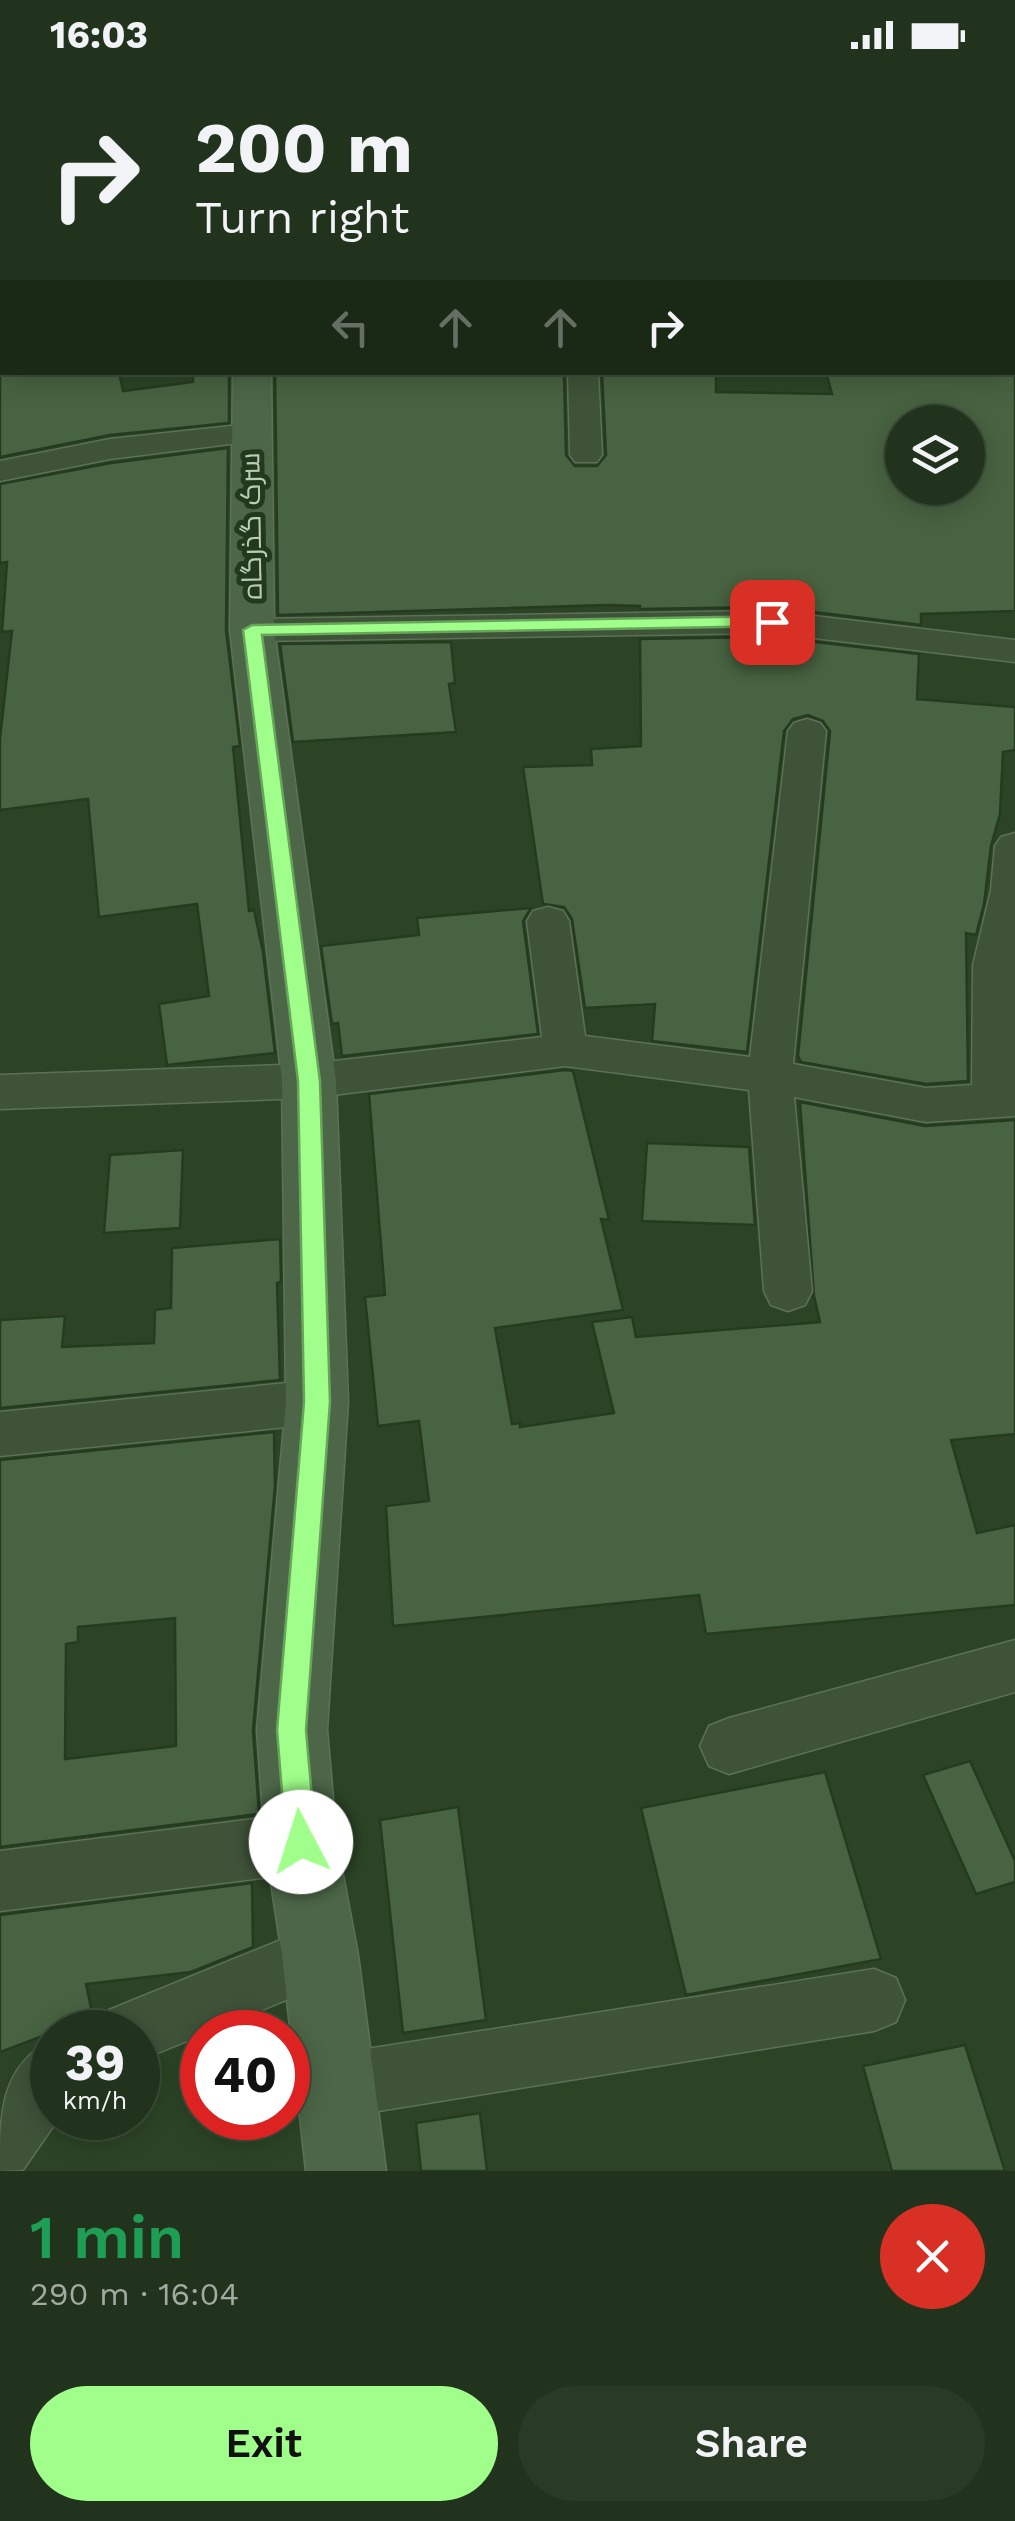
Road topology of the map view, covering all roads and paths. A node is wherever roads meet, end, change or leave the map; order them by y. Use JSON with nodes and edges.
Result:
{"nodes":[{"id":1,"x":252,"y":375,"type":"edge"},
{"id":2,"x":584,"y":375,"type":"edge"},
{"id":3,"x":250,"y":433,"type":"junction"},
{"id":4,"x":586,"y":454,"type":"dead end"},
{"id":5,"x":0,"y":472,"type":"edge"},
{"id":6,"x":252,"y":630,"type":"junction"},
{"id":7,"x":1015,"y":651,"type":"edge"},
{"id":8,"x":807,"y":731,"type":"dead end"},
{"id":9,"x":1015,"y":846,"type":"edge"},
{"id":10,"x":1013,"y":891,"type":"edge"},
{"id":11,"x":548,"y":922,"type":"dead end"},
{"id":12,"x":565,"y":1050,"type":"junction"},
{"id":13,"x":770,"y":1076,"type":"junction"},
{"id":14,"x":309,"y":1081,"type":"junction"},
{"id":15,"x":0,"y":1092,"type":"edge"},
{"id":16,"x":1004,"y":1099,"type":"edge"},
{"id":17,"x":788,"y":1291,"type":"dead end"},
{"id":18,"x":317,"y":1402,"type":"junction"},
{"id":19,"x":0,"y":1434,"type":"edge"},
{"id":20,"x":1015,"y":1666,"type":"edge"},
{"id":21,"x":729,"y":1746,"type":"dead end"},
{"id":22,"x":301,"y":1842,"type":"junction"},
{"id":23,"x":0,"y":1881,"type":"edge"},
{"id":24,"x":320,"y":1955,"type":"junction"},
{"id":25,"x":874,"y":2000,"type":"dead end"},
{"id":26,"x":160,"y":2020,"type":"edge"},
{"id":27,"x":336,"y":2086,"type":"junction"},
{"id":28,"x":30,"y":2104,"type":"edge"},
{"id":29,"x":0,"y":2147,"type":"edge"},
{"id":30,"x":346,"y":2171,"type":"edge"}],
"edges":[{"from":1,"to":3,"type":"street","name":"سرک گذرگاه"},
{"from":2,"to":4,"type":"street"},
{"from":3,"to":5,"type":"street"},
{"from":3,"to":6,"type":"street","name":"سرک گذرگاه"},
{"from":6,"to":7,"type":"street"},
{"from":6,"to":14,"type":"street","name":"سرک گذرگاه"},
{"from":8,"to":13,"type":"street"},
{"from":9,"to":10,"type":"street"},
{"from":10,"to":16,"type":"street"},
{"from":11,"to":12,"type":"street"},
{"from":12,"to":13,"type":"street"},
{"from":12,"to":14,"type":"street"},
{"from":13,"to":16,"type":"street"},
{"from":13,"to":17,"type":"street"},
{"from":14,"to":15,"type":"street"},
{"from":14,"to":18,"type":"street","name":"سرک گذرگاه"},
{"from":18,"to":19,"type":"street"},
{"from":18,"to":22,"type":"street","name":"سرک گذرگاه"},
{"from":20,"to":21,"type":"street"},
{"from":22,"to":23,"type":"street"},
{"from":22,"to":24,"type":"street","name":"سرک گذرگاه"},
{"from":24,"to":26,"type":"street"},
{"from":24,"to":27,"type":"street","name":"سرک گذرگاه"},
{"from":25,"to":27,"type":"street"},
{"from":27,"to":30,"type":"street","name":"سرک گذرگاه"},
{"from":28,"to":29,"type":"street"}]}
